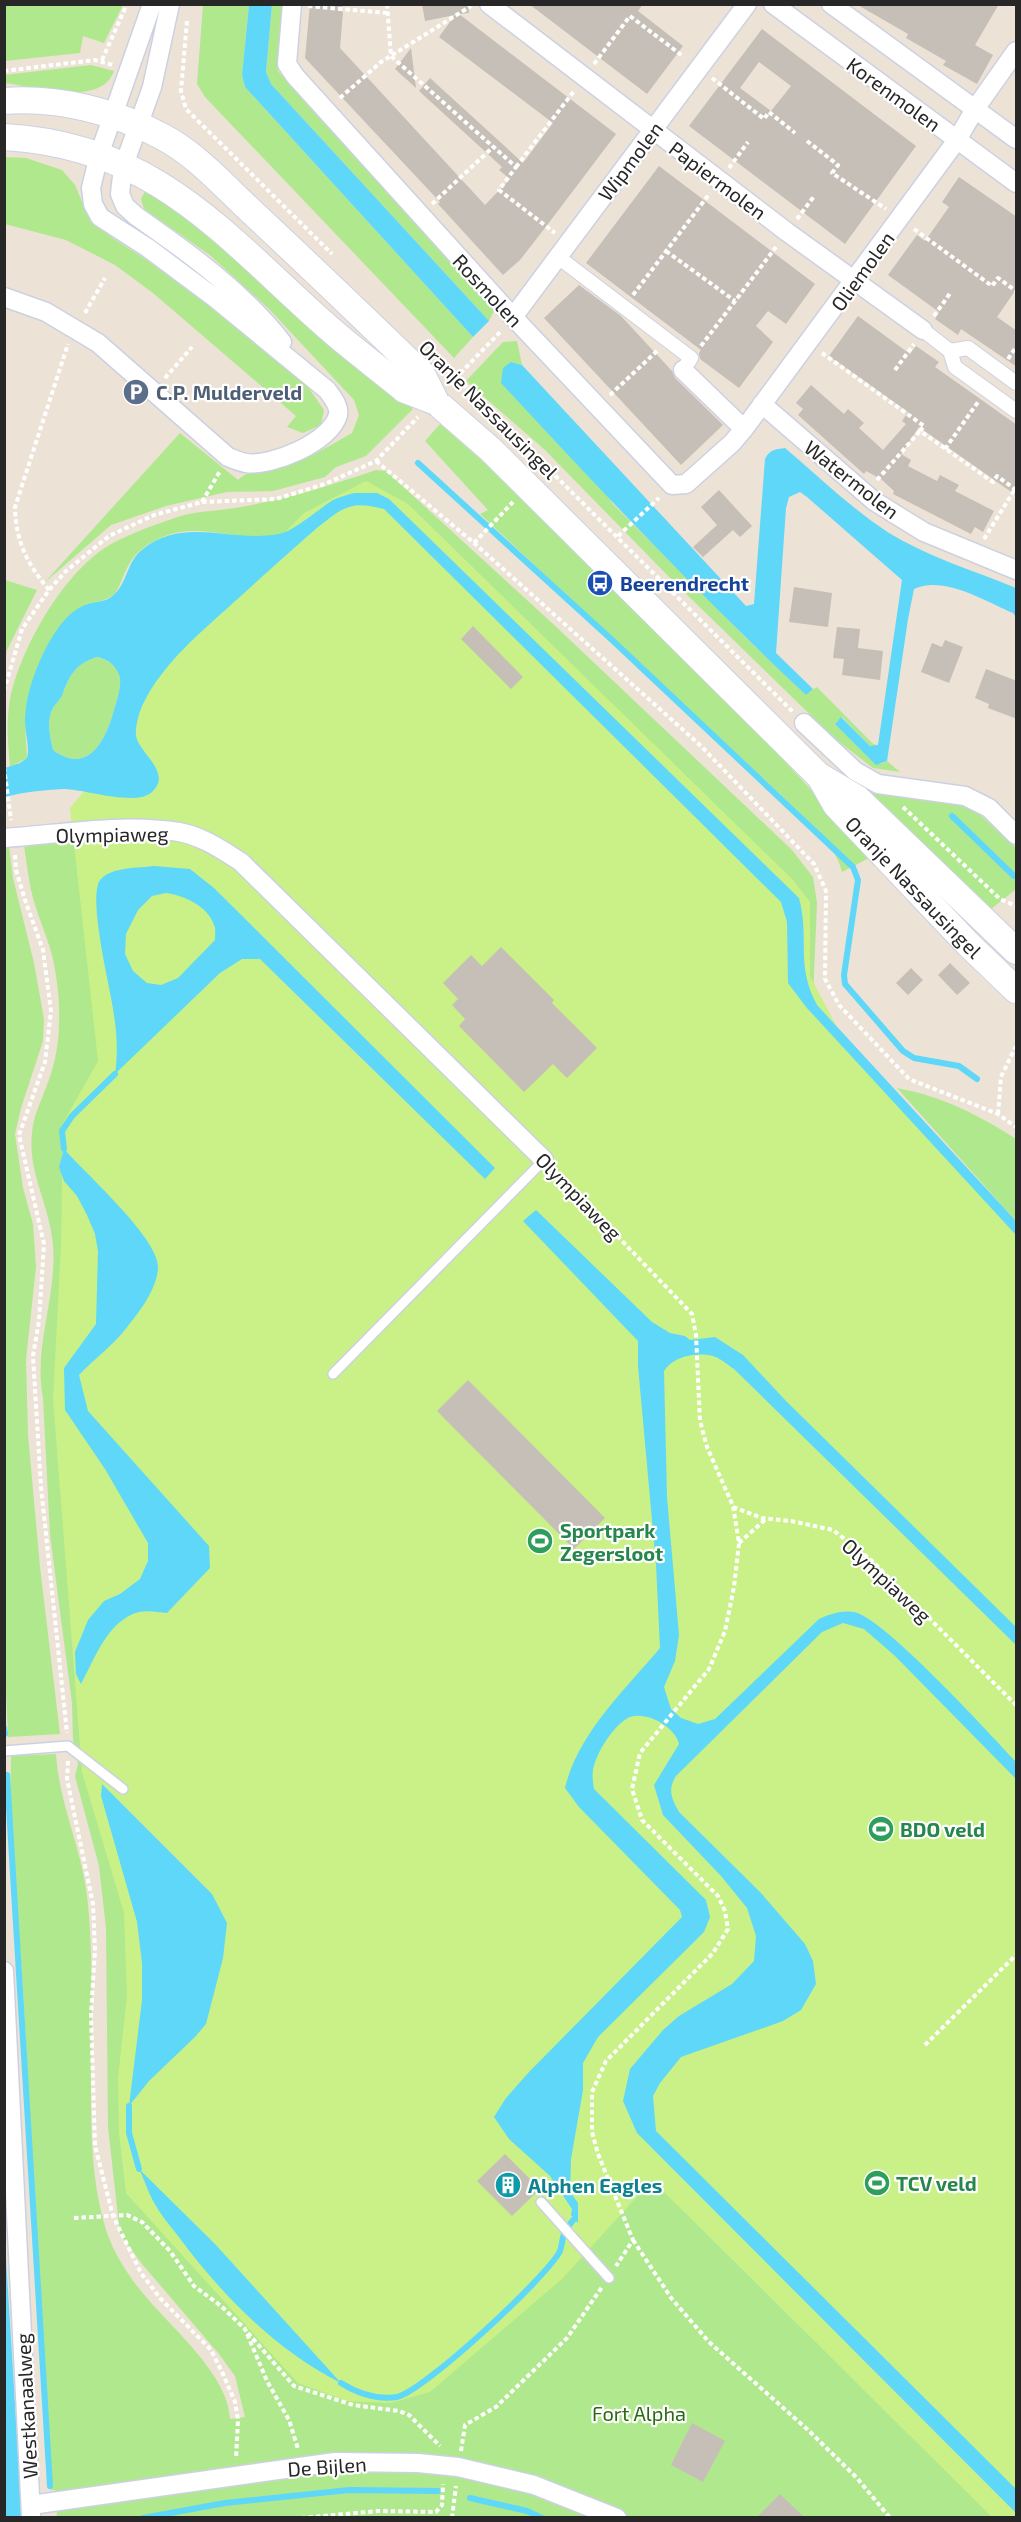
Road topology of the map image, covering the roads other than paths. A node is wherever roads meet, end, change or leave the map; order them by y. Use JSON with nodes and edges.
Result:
{"nodes":[{"id":1,"x":152,"y":4,"type":"edge"},
{"id":2,"x":170,"y":4,"type":"edge"},
{"id":3,"x":489,"y":4,"type":"edge"},
{"id":4,"x":747,"y":4,"type":"edge"},
{"id":5,"x":773,"y":4,"type":"edge"},
{"id":6,"x":831,"y":4,"type":"edge"},
{"id":7,"x":298,"y":5,"type":"edge"},
{"id":8,"x":1017,"y":51,"type":"edge"},
{"id":9,"x":4,"y":101,"type":"edge"},
{"id":10,"x":975,"y":109,"type":"junction"},
{"id":11,"x":112,"y":116,"type":"junction"},
{"id":12,"x":139,"y":126,"type":"junction"},
{"id":13,"x":653,"y":130,"type":"junction"},
{"id":14,"x":4,"y":137,"type":"edge"},
{"id":15,"x":1017,"y":139,"type":"edge"},
{"id":16,"x":957,"y":140,"type":"junction"},
{"id":17,"x":99,"y":155,"type":"junction"},
{"id":18,"x":124,"y":165,"type":"junction"},
{"id":19,"x":1017,"y":183,"type":"edge"},
{"id":20,"x":563,"y":250,"type":"junction"},
{"id":21,"x":855,"y":281,"type":"junction"},
{"id":22,"x":4,"y":297,"type":"edge"},
{"id":23,"x":513,"y":317,"type":"junction"},
{"id":24,"x":923,"y":330,"type":"joint"},
{"id":25,"x":950,"y":351,"type":"junction"},
{"id":26,"x":687,"y":364,"type":"joint"},
{"id":27,"x":301,"y":368,"type":"junction"},
{"id":28,"x":422,"y":374,"type":"junction"},
{"id":29,"x":1017,"y":383,"type":"edge"},
{"id":30,"x":762,"y":405,"type":"junction"},
{"id":31,"x":1017,"y":411,"type":"edge"},
{"id":32,"x":744,"y":429,"type":"junction"},
{"id":33,"x":1017,"y":570,"type":"edge"},
{"id":34,"x":804,"y":723,"type":"road end"},
{"id":35,"x":820,"y":777,"type":"junction"},
{"id":36,"x":1017,"y":835,"type":"edge"},
{"id":37,"x":9,"y":838,"type":"edge"},
{"id":38,"x":1016,"y":948,"type":"edge"},
{"id":39,"x":1013,"y":982,"type":"edge"},
{"id":40,"x":544,"y":1160,"type":"joint"},
{"id":41,"x":333,"y":1374,"type":"dead end"},
{"id":42,"x":4,"y":1751,"type":"edge"},
{"id":43,"x":123,"y":1790,"type":"dead end"},
{"id":44,"x":4,"y":1971,"type":"edge"},
{"id":45,"x":541,"y":2202,"type":"dead end"},
{"id":46,"x":609,"y":2278,"type":"road end"},
{"id":47,"x":31,"y":2511,"type":"edge"},
{"id":48,"x":617,"y":2517,"type":"edge"}],
"edges":[{"from":1,"to":11,"type":"street"},
{"from":2,"to":12,"type":"street"},
{"from":3,"to":13,"type":"street","name":"Papiermolen"},
{"from":4,"to":13,"type":"street","name":"Wipmolen"},
{"from":5,"to":16,"type":"street","name":"Korenmolen"},
{"from":6,"to":10,"type":"street","name":"Korenmolen"},
{"from":7,"to":23,"type":"street","name":"Rosmolen"},
{"from":8,"to":10,"type":"street","name":"Oliemolen"},
{"from":9,"to":11,"type":"main road","name":"Oranje Nassausingel"},
{"from":10,"to":15,"type":"street","name":"Korenmolen"},
{"from":10,"to":16,"type":"street","name":"Oliemolen"},
{"from":11,"to":12,"type":"main road","name":"Oranje Nassausingel"},
{"from":11,"to":17,"type":"street"},
{"from":12,"to":18,"type":"street"},
{"from":12,"to":28,"type":"main road","name":"Oranje Nassausingel"},
{"from":13,"to":20,"type":"street","name":"Wipmolen"},
{"from":13,"to":21,"type":"street","name":"Papiermolen"},
{"from":14,"to":17,"type":"main road","name":"Oranje Nassausingel"},
{"from":16,"to":19,"type":"street","name":"Korenmolen"},
{"from":16,"to":21,"type":"street","name":"Oliemolen"},
{"from":17,"to":18,"type":"main road","name":"Oranje Nassausingel"},
{"from":17,"to":27,"type":"street"},
{"from":18,"to":27,"type":"street"},
{"from":18,"to":28,"type":"main road","name":"Oranje Nassausingel"},
{"from":20,"to":23,"type":"street","name":"Wipmolen"},
{"from":20,"to":26,"type":"street"},
{"from":21,"to":24,"type":"street","name":"Papiermolen"},
{"from":21,"to":30,"type":"street","name":"Oliemolen"},
{"from":22,"to":27,"type":"street"},
{"from":23,"to":32,"type":"street","name":"Rosmolen"},
{"from":24,"to":25,"type":"street","name":"Papiermolen"},
{"from":25,"to":29,"type":"street","name":"Papiermolen"},
{"from":25,"to":31,"type":"street","name":"Papiermolen"},
{"from":26,"to":32,"type":"street"},
{"from":28,"to":35,"type":"main road","name":"Oranje Nassausingel","bridge":true},
{"from":30,"to":32,"type":"street","name":"Oliemolen"},
{"from":30,"to":33,"type":"street","name":"Watermolen"},
{"from":34,"to":36,"type":"street"},
{"from":35,"to":38,"type":"main road","name":"Oranje Nassausingel"},
{"from":35,"to":39,"type":"main road","name":"Oranje Nassausingel"},
{"from":37,"to":40,"type":"street","name":"Olympiaweg"},
{"from":38,"to":39,"type":"street"},
{"from":40,"to":41,"type":"lane"},
{"from":42,"to":43,"type":"lane"},
{"from":44,"to":47,"type":"street","name":"Westkanaalweg"},
{"from":45,"to":46,"type":"lane"},
{"from":47,"to":48,"type":"street","name":"De Bijlen"}]}
